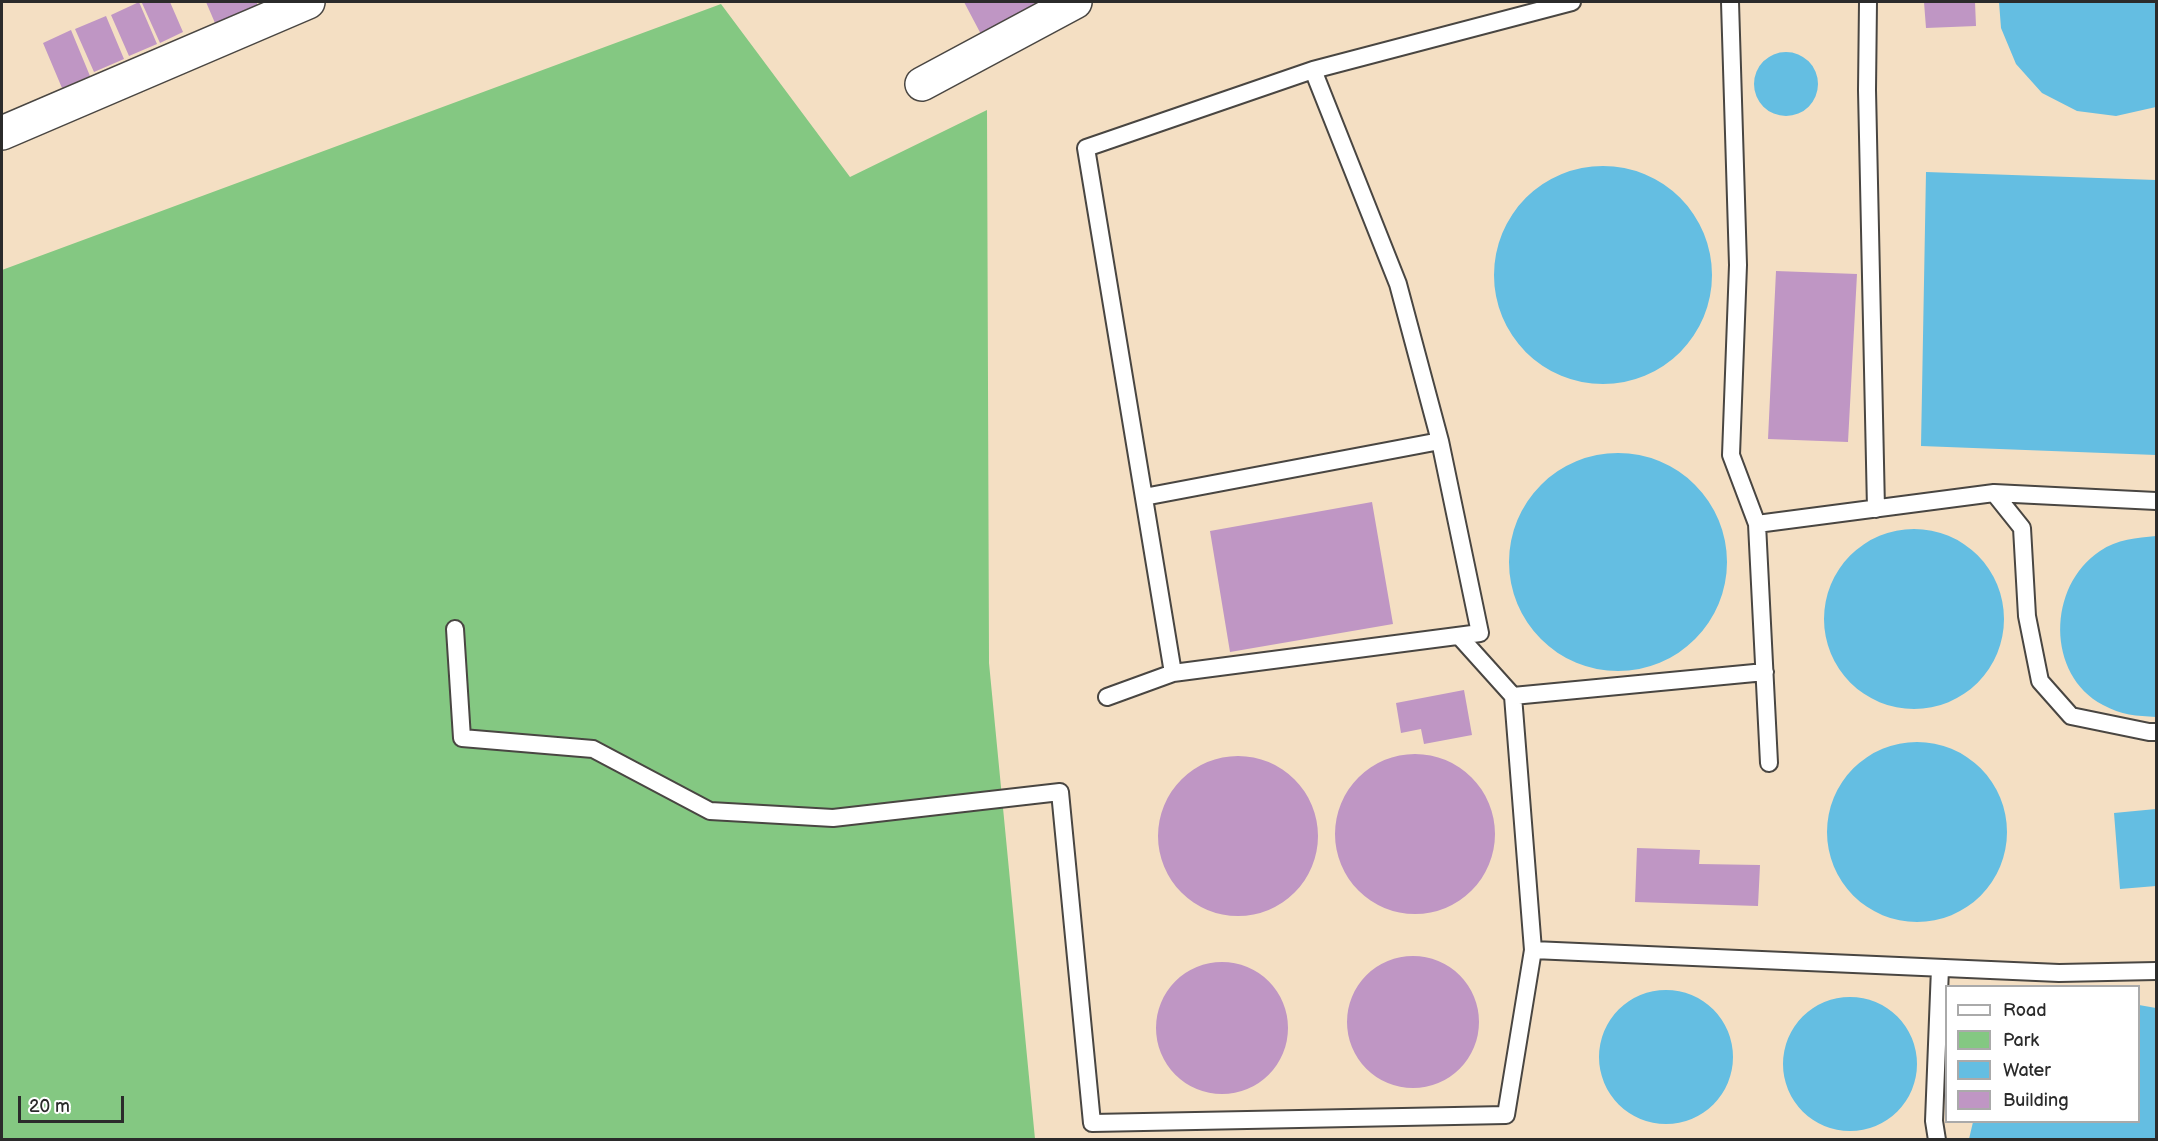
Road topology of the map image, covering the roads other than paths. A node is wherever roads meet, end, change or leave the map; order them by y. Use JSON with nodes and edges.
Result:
{"nodes":[{"id":1,"x":308,"y":2,"type":"edge"},
{"id":2,"x":1075,"y":2,"type":"edge"},
{"id":3,"x":1572,"y":2,"type":"edge"},
{"id":4,"x":1730,"y":2,"type":"edge"},
{"id":5,"x":1868,"y":2,"type":"edge"},
{"id":6,"x":1312,"y":70,"type":"junction"},
{"id":7,"x":922,"y":84,"type":"dead end"},
{"id":8,"x":2,"y":133,"type":"edge"},
{"id":9,"x":1440,"y":441,"type":"junction"},
{"id":10,"x":1994,"y":493,"type":"junction"},
{"id":11,"x":1144,"y":497,"type":"junction"},
{"id":12,"x":2157,"y":501,"type":"edge"},
{"id":13,"x":1876,"y":509,"type":"junction"},
{"id":14,"x":1757,"y":524,"type":"junction"},
{"id":15,"x":455,"y":630,"type":"dead end"},
{"id":16,"x":1459,"y":636,"type":"junction"},
{"id":17,"x":1765,"y":672,"type":"junction"},
{"id":18,"x":1173,"y":673,"type":"junction"},
{"id":19,"x":1514,"y":696,"type":"junction"},
{"id":20,"x":1107,"y":698,"type":"dead end"},
{"id":21,"x":2157,"y":732,"type":"edge"},
{"id":22,"x":1769,"y":763,"type":"dead end"},
{"id":23,"x":1533,"y":950,"type":"junction"},
{"id":24,"x":1940,"y":968,"type":"junction"},
{"id":25,"x":2157,"y":971,"type":"edge"},
{"id":26,"x":1937,"y":1140,"type":"edge"}],
"edges":[{"from":1,"to":8,"type":"street"},
{"from":2,"to":7,"type":"street"},
{"from":3,"to":6,"type":"lane"},
{"from":4,"to":14,"type":"lane"},
{"from":5,"to":13,"type":"lane"},
{"from":6,"to":9,"type":"lane"},
{"from":6,"to":11,"type":"lane"},
{"from":9,"to":11,"type":"lane"},
{"from":9,"to":16,"type":"lane"},
{"from":10,"to":12,"type":"lane"},
{"from":10,"to":13,"type":"lane"},
{"from":10,"to":21,"type":"lane"},
{"from":11,"to":18,"type":"lane"},
{"from":13,"to":14,"type":"lane"},
{"from":14,"to":17,"type":"lane"},
{"from":15,"to":23,"type":"lane"},
{"from":16,"to":18,"type":"lane"},
{"from":16,"to":19,"type":"lane"},
{"from":17,"to":19,"type":"lane"},
{"from":17,"to":22,"type":"lane"},
{"from":18,"to":20,"type":"lane"},
{"from":19,"to":23,"type":"lane"},
{"from":23,"to":24,"type":"lane"},
{"from":24,"to":25,"type":"lane"},
{"from":24,"to":26,"type":"lane"}]}
